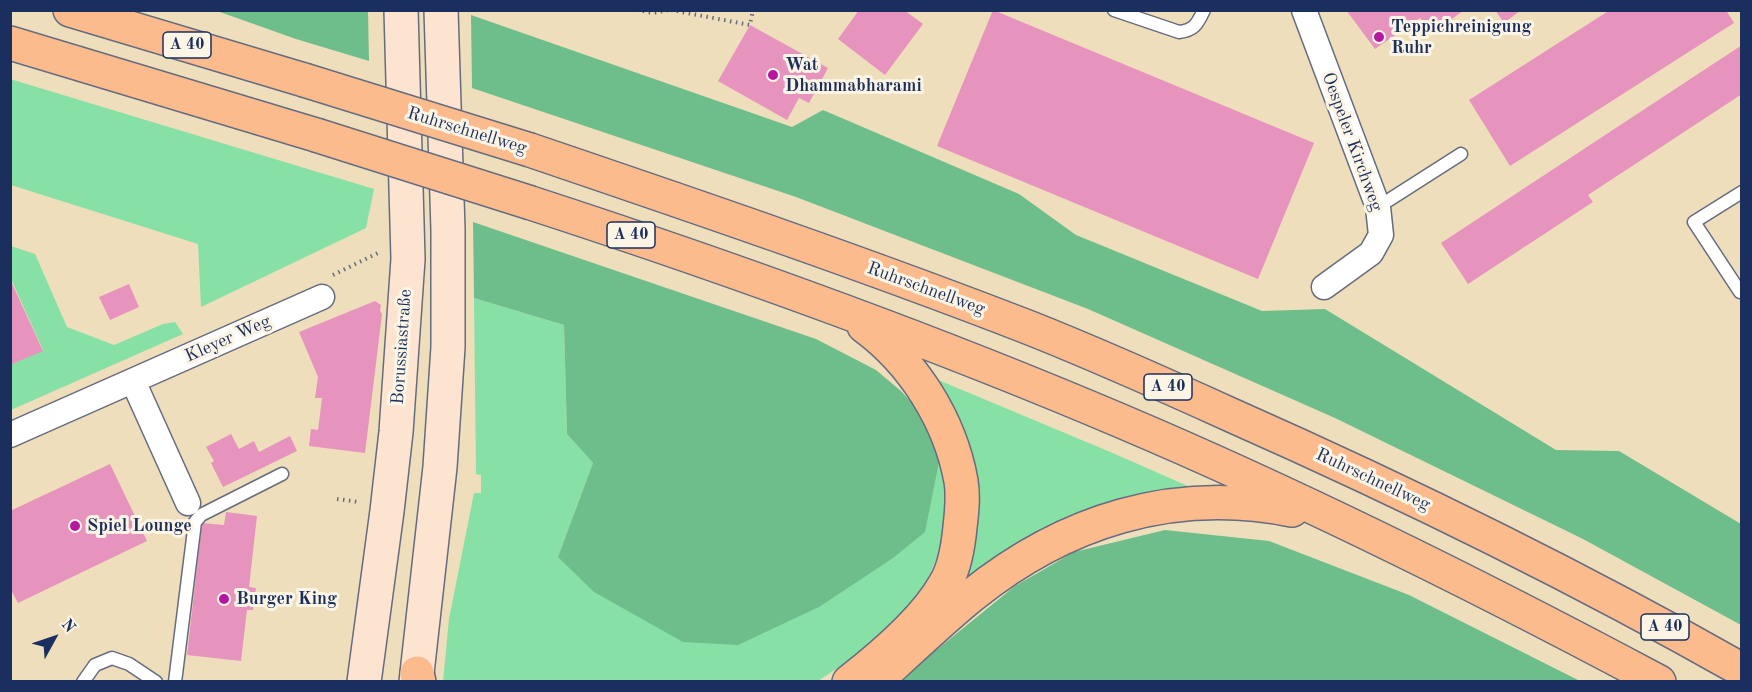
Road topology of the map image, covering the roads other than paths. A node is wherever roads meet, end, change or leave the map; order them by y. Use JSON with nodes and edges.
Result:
{"nodes":[{"id":1,"x":70,"y":10,"type":"edge"},
{"id":2,"x":401,"y":10,"type":"edge"},
{"id":3,"x":441,"y":10,"type":"edge"},
{"id":4,"x":1114,"y":10,"type":"edge"},
{"id":5,"x":1204,"y":10,"type":"edge"},
{"id":6,"x":1304,"y":10,"type":"edge"},
{"id":7,"x":10,"y":44,"type":"edge"},
{"id":8,"x":1461,"y":154,"type":"dead end"},
{"id":9,"x":1742,"y":192,"type":"edge"},
{"id":10,"x":1378,"y":207,"type":"junction"},
{"id":11,"x":327,"y":286,"type":"road end"},
{"id":12,"x":1324,"y":287,"type":"dead end"},
{"id":13,"x":1742,"y":291,"type":"edge"},
{"id":14,"x":806,"y":296,"type":"junction"},
{"id":15,"x":133,"y":381,"type":"junction"},
{"id":16,"x":10,"y":435,"type":"edge"},
{"id":17,"x":282,"y":474,"type":"dead end"},
{"id":18,"x":188,"y":503,"type":"dead end"},
{"id":19,"x":1378,"y":538,"type":"junction"},
{"id":20,"x":1742,"y":669,"type":"edge"},
{"id":21,"x":362,"y":678,"type":"edge"},
{"id":22,"x":417,"y":679,"type":"edge"},
{"id":23,"x":83,"y":681,"type":"edge"},
{"id":24,"x":156,"y":681,"type":"edge"},
{"id":25,"x":175,"y":681,"type":"edge"},
{"id":26,"x":849,"y":681,"type":"edge"},
{"id":27,"x":875,"y":681,"type":"edge"},
{"id":28,"x":1659,"y":681,"type":"edge"}],
"edges":[{"from":1,"to":20,"type":"highway","name":"Ruhrschnellweg","number":"A 40","bridge":true},
{"from":2,"to":21,"type":"main road","name":"Borussiastraße"},
{"from":3,"to":22,"type":"main road"},
{"from":4,"to":5,"type":"lane"},
{"from":6,"to":10,"type":"street","name":"Oespeler Kirchweg"},
{"from":7,"to":14,"type":"highway","number":"A 40","bridge":true},
{"from":8,"to":10,"type":"lane"},
{"from":9,"to":13,"type":"lane"},
{"from":10,"to":12,"type":"street","name":"Oespeler Kirchweg"},
{"from":11,"to":15,"type":"street","name":"Kleyer Weg"},
{"from":14,"to":19,"type":"highway","number":"A 40"},
{"from":14,"to":26,"type":"highway"},
{"from":15,"to":16,"type":"street","name":"Kleyer Weg"},
{"from":15,"to":18,"type":"street"},
{"from":17,"to":25,"type":"lane"},
{"from":19,"to":27,"type":"highway"},
{"from":19,"to":28,"type":"highway","number":"A 40"},
{"from":23,"to":24,"type":"lane"}]}
